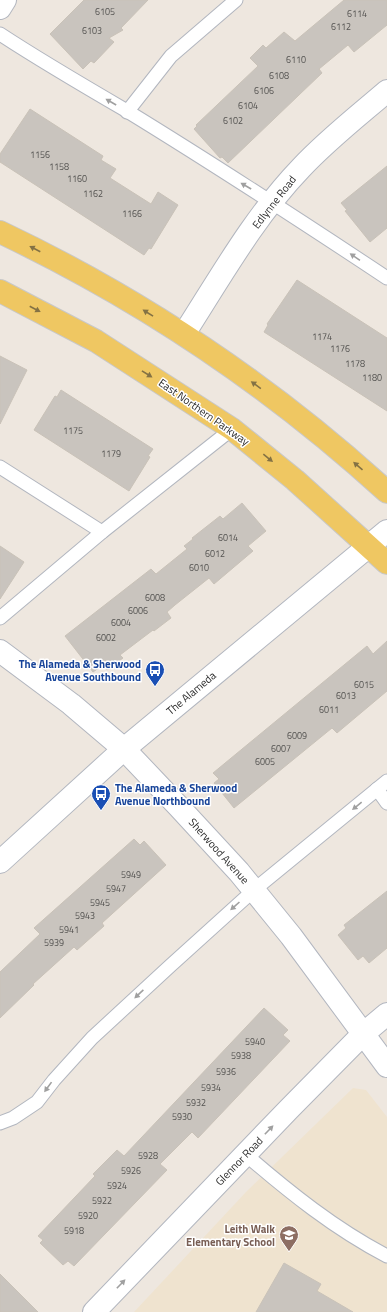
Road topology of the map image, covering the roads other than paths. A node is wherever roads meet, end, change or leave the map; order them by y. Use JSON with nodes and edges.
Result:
{"nodes":[{"id":1,"x":5,"y":0,"type":"edge"},
{"id":2,"x":236,"y":0,"type":"edge"},
{"id":3,"x":0,"y":8,"type":"edge"},
{"id":4,"x":0,"y":34,"type":"edge"},
{"id":5,"x":387,"y":91,"type":"edge"},
{"id":6,"x":127,"y":112,"type":"junction"},
{"id":7,"x":272,"y":201,"type":"junction"},
{"id":8,"x":0,"y":232,"type":"edge"},
{"id":9,"x":387,"y":278,"type":"edge"},
{"id":10,"x":0,"y":291,"type":"edge"},
{"id":11,"x":184,"y":334,"type":"junction"},
{"id":12,"x":232,"y":429,"type":"junction"},
{"id":13,"x":0,"y":467,"type":"edge"},
{"id":14,"x":387,"y":492,"type":"edge"},
{"id":15,"x":387,"y":530,"type":"edge"},
{"id":16,"x":102,"y":532,"type":"junction"},
{"id":17,"x":368,"y":546,"type":"junction"},
{"id":18,"x":387,"y":563,"type":"edge"},
{"id":19,"x":0,"y":618,"type":"edge"},
{"id":20,"x":0,"y":651,"type":"edge"},
{"id":21,"x":124,"y":749,"type":"junction"},
{"id":22,"x":387,"y":781,"type":"edge"},
{"id":23,"x":377,"y":789,"type":"junction"},
{"id":24,"x":387,"y":803,"type":"edge"},
{"id":25,"x":0,"y":862,"type":"edge"},
{"id":26,"x":254,"y":890,"type":"junction"},
{"id":27,"x":387,"y":1014,"type":"edge"},
{"id":28,"x":363,"y":1034,"type":"junction"},
{"id":29,"x":387,"y":1066,"type":"edge"},
{"id":30,"x":0,"y":1122,"type":"edge"},
{"id":31,"x":246,"y":1154,"type":"junction"},
{"id":32,"x":387,"y":1256,"type":"edge"},
{"id":33,"x":94,"y":1312,"type":"edge"}],
"edges":[{"from":1,"to":3,"type":"street"},
{"from":2,"to":6,"type":"lane"},
{"from":6,"to":4,"type":"lane","one_way":true},
{"from":5,"to":7,"type":"street","name":"Edlynne Road"},
{"from":7,"to":6,"type":"lane","one_way":true},
{"from":9,"to":7,"type":"lane","one_way":true},
{"from":7,"to":11,"type":"street","name":"Edlynne Road"},
{"from":11,"to":8,"type":"main road","one_way":true},
{"from":10,"to":12,"type":"main road","name":"East Northern Parkway","one_way":true},
{"from":14,"to":11,"type":"main road","one_way":true},
{"from":12,"to":16,"type":"lane"},
{"from":12,"to":17,"type":"main road","name":"East Northern Parkway","one_way":true},
{"from":13,"to":16,"type":"lane"},
{"from":15,"to":17,"type":"street","name":"The Alameda"},
{"from":16,"to":19,"type":"lane"},
{"from":17,"to":18,"type":"main road","name":"East Northern Parkway"},
{"from":17,"to":21,"type":"street","name":"The Alameda"},
{"from":20,"to":21,"type":"street","name":"Sherwood Avenue"},
{"from":21,"to":25,"type":"street","name":"The Alameda"},
{"from":21,"to":26,"type":"street","name":"Sherwood Avenue"},
{"from":22,"to":23,"type":"lane"},
{"from":23,"to":24,"type":"lane"},
{"from":23,"to":26,"type":"lane","one_way":true},
{"from":26,"to":28,"type":"street","name":"Sherwood Avenue"},
{"from":26,"to":30,"type":"lane","one_way":true},
{"from":27,"to":28,"type":"street","name":"Glennor Road"},
{"from":28,"to":29,"type":"street","name":"Sherwood Avenue"},
{"from":31,"to":28,"type":"street","name":"Glennor Road","one_way":true},
{"from":31,"to":32,"type":"lane"},
{"from":33,"to":31,"type":"street","name":"Glennor Road","one_way":true}]}
